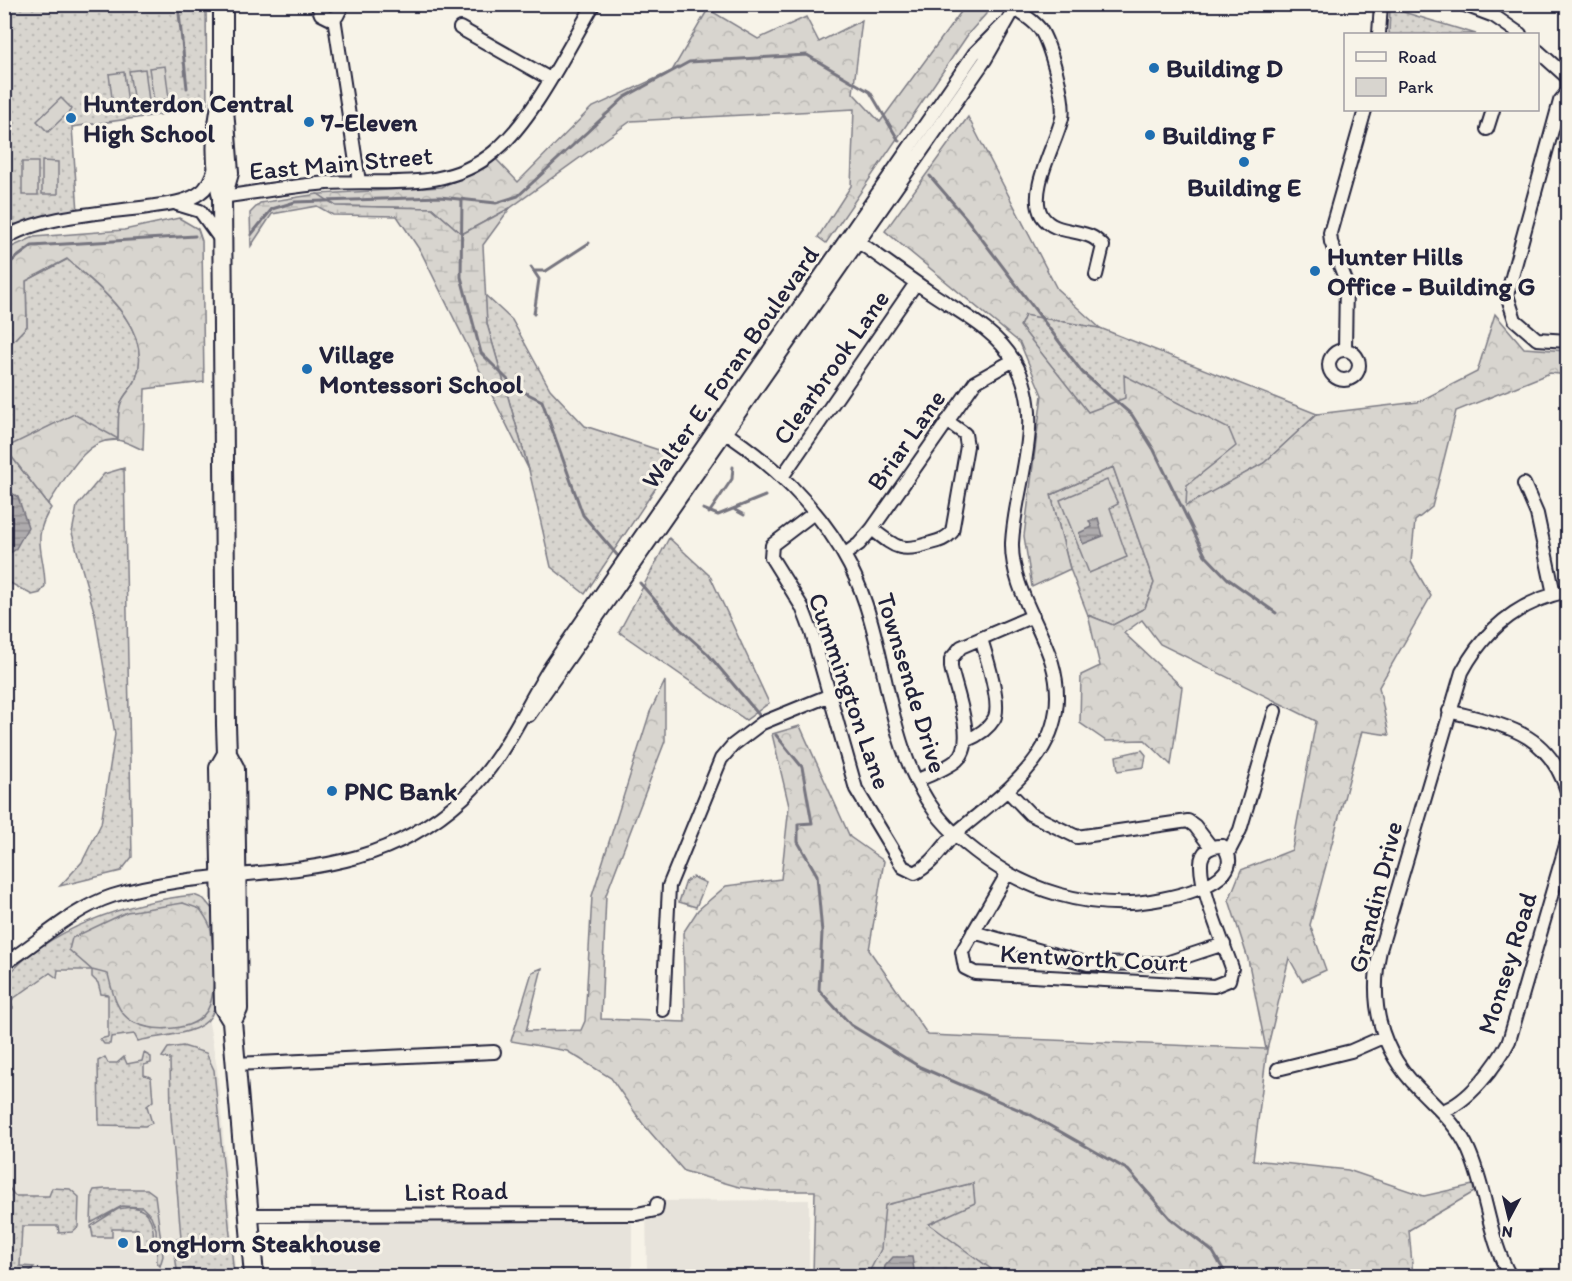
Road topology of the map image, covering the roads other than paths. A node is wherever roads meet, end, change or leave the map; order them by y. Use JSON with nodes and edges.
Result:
{"nodes":[{"id":1,"x":223,"y":4,"type":"edge"},
{"id":2,"x":317,"y":4,"type":"edge"},
{"id":3,"x":343,"y":4,"type":"edge"},
{"id":4,"x":594,"y":4,"type":"edge"},
{"id":5,"x":1381,"y":4,"type":"edge"},
{"id":6,"x":1462,"y":4,"type":"edge"},
{"id":7,"x":1016,"y":7,"type":"edge"},
{"id":8,"x":1483,"y":8,"type":"edge"},
{"id":9,"x":334,"y":17,"type":"junction"},
{"id":10,"x":460,"y":28,"type":"dead end"},
{"id":11,"x":1379,"y":33,"type":"edge"},
{"id":12,"x":1519,"y":33,"type":"edge"},
{"id":13,"x":1539,"y":52,"type":"edge"},
{"id":14,"x":1568,"y":78,"type":"edge"},
{"id":15,"x":550,"y":79,"type":"junction"},
{"id":16,"x":1568,"y":91,"type":"edge"},
{"id":17,"x":223,"y":96,"type":"junction"},
{"id":18,"x":1365,"y":111,"type":"edge"},
{"id":19,"x":1493,"y":111,"type":"edge"},
{"id":20,"x":1487,"y":129,"type":"dead end"},
{"id":21,"x":215,"y":169,"type":"junction"},
{"id":22,"x":359,"y":182,"type":"junction"},
{"id":23,"x":222,"y":197,"type":"junction"},
{"id":24,"x":170,"y":204,"type":"junction"},
{"id":25,"x":7,"y":238,"type":"edge"},
{"id":26,"x":854,"y":238,"type":"junction"},
{"id":27,"x":223,"y":242,"type":"junction"},
{"id":28,"x":1096,"y":275,"type":"dead end"},
{"id":29,"x":916,"y":283,"type":"junction"},
{"id":30,"x":1568,"y":341,"type":"edge"},
{"id":31,"x":1345,"y":350,"type":"dead end"},
{"id":32,"x":1014,"y":360,"type":"junction"},
{"id":33,"x":947,"y":421,"type":"junction"},
{"id":34,"x":720,"y":430,"type":"junction"},
{"id":35,"x":782,"y":477,"type":"junction"},
{"id":36,"x":1524,"y":484,"type":"dead end"},
{"id":37,"x":814,"y":513,"type":"junction"},
{"id":38,"x":872,"y":529,"type":"junction"},
{"id":39,"x":844,"y":555,"type":"junction"},
{"id":40,"x":1568,"y":591,"type":"edge"},
{"id":41,"x":1554,"y":594,"type":"junction"},
{"id":42,"x":1033,"y":616,"type":"junction"},
{"id":43,"x":981,"y":639,"type":"junction"},
{"id":44,"x":828,"y":696,"type":"junction"},
{"id":45,"x":1275,"y":711,"type":"dead end"},
{"id":46,"x":1449,"y":711,"type":"junction"},
{"id":47,"x":967,"y":740,"type":"junction"},
{"id":48,"x":916,"y":781,"type":"junction"},
{"id":49,"x":1007,"y":790,"type":"junction"},
{"id":50,"x":1568,"y":794,"type":"edge"},
{"id":51,"x":954,"y":835,"type":"junction"},
{"id":52,"x":1568,"y":838,"type":"edge"},
{"id":53,"x":1211,"y":847,"type":"junction"},
{"id":54,"x":1228,"y":853,"type":"junction"},
{"id":55,"x":1007,"y":874,"type":"junction"},
{"id":56,"x":228,"y":877,"type":"junction"},
{"id":57,"x":1205,"y":885,"type":"junction"},
{"id":58,"x":974,"y":932,"type":"junction"},
{"id":59,"x":1224,"y":944,"type":"junction"},
{"id":60,"x":4,"y":964,"type":"edge"},
{"id":61,"x":663,"y":1010,"type":"dead end"},
{"id":62,"x":1383,"y":1037,"type":"junction"},
{"id":63,"x":494,"y":1052,"type":"dead end"},
{"id":64,"x":235,"y":1064,"type":"junction"},
{"id":65,"x":1278,"y":1069,"type":"dead end"},
{"id":66,"x":1442,"y":1111,"type":"junction"},
{"id":67,"x":657,"y":1204,"type":"dead end"},
{"id":68,"x":248,"y":1215,"type":"junction"},
{"id":69,"x":254,"y":1276,"type":"edge"},
{"id":70,"x":1510,"y":1276,"type":"edge"}],
"edges":[{"from":1,"to":17,"type":"highway"},
{"from":2,"to":9,"type":"street"},
{"from":3,"to":9,"type":"street"},
{"from":4,"to":15,"type":"street","name":"East Main Street"},
{"from":5,"to":11,"type":"street"},
{"from":6,"to":8,"type":"street"},
{"from":7,"to":26,"type":"street","name":"Walter E. Foran Boulevard"},
{"from":7,"to":28,"type":"street"},
{"from":8,"to":12,"type":"street"},
{"from":9,"to":22,"type":"street"},
{"from":10,"to":15,"type":"street"},
{"from":13,"to":14,"type":"street"},
{"from":15,"to":22,"type":"street","name":"East Main Street"},
{"from":16,"to":30,"type":"street"},
{"from":17,"to":21,"type":"highway"},
{"from":17,"to":23,"type":"highway"},
{"from":18,"to":31,"type":"street"},
{"from":19,"to":20,"type":"street"},
{"from":21,"to":23,"type":"highway"},
{"from":21,"to":24,"type":"street"},
{"from":22,"to":23,"type":"street","name":"East Main Street"},
{"from":23,"to":27,"type":"highway"},
{"from":24,"to":25,"type":"street"},
{"from":24,"to":27,"type":"street"},
{"from":26,"to":29,"type":"street"},
{"from":26,"to":34,"type":"street","name":"Walter E. Foran Boulevard"},
{"from":27,"to":56,"type":"highway"},
{"from":29,"to":32,"type":"street"},
{"from":29,"to":35,"type":"street","name":"Clearbrook Lane"},
{"from":32,"to":33,"type":"street","name":"Briar Lane"},
{"from":32,"to":42,"type":"street"},
{"from":33,"to":38,"type":"street","name":"Briar Lane"},
{"from":33,"to":38,"type":"street"},
{"from":34,"to":35,"type":"street","name":"Townsende Drive"},
{"from":34,"to":56,"type":"street","name":"Walter E. Foran Boulevard"},
{"from":35,"to":37,"type":"street","name":"Townsende Drive"},
{"from":36,"to":41,"type":"street"},
{"from":37,"to":39,"type":"street","name":"Townsende Drive"},
{"from":37,"to":44,"type":"street","name":"Cummington Lane"},
{"from":38,"to":39,"type":"street","name":"Briar Lane"},
{"from":39,"to":48,"type":"street","name":"Townsende Drive"},
{"from":40,"to":41,"type":"street","name":"Grandin Drive"},
{"from":41,"to":46,"type":"street","name":"Grandin Drive"},
{"from":42,"to":43,"type":"street"},
{"from":42,"to":49,"type":"street"},
{"from":43,"to":47,"type":"street"},
{"from":43,"to":47,"type":"street"},
{"from":44,"to":51,"type":"street","name":"Cummington Lane"},
{"from":44,"to":61,"type":"street"},
{"from":45,"to":54,"type":"street"},
{"from":46,"to":50,"type":"street"},
{"from":46,"to":62,"type":"street","name":"Grandin Drive"},
{"from":47,"to":48,"type":"street"},
{"from":48,"to":51,"type":"street","name":"Townsende Drive"},
{"from":49,"to":51,"type":"street"},
{"from":49,"to":53,"type":"street"},
{"from":51,"to":55,"type":"street","name":"Townsende Drive"},
{"from":52,"to":66,"type":"street","name":"Monsey Road"},
{"from":53,"to":54,"type":"street"},
{"from":53,"to":57,"type":"street"},
{"from":54,"to":57,"type":"street","name":"Townsende Drive"},
{"from":55,"to":57,"type":"street","name":"Townsende Drive"},
{"from":55,"to":58,"type":"street","name":"Kentworth Court"},
{"from":56,"to":60,"type":"street","name":"Walter E. Foran Boulevard"},
{"from":56,"to":64,"type":"highway"},
{"from":57,"to":59,"type":"street","name":"Kentworth Court"},
{"from":58,"to":59,"type":"street"},
{"from":58,"to":59,"type":"street","name":"Kentworth Court"},
{"from":62,"to":65,"type":"street"},
{"from":62,"to":66,"type":"street","name":"Grandin Drive"},
{"from":63,"to":64,"type":"street"},
{"from":64,"to":68,"type":"highway"},
{"from":66,"to":70,"type":"street","name":"Grandin Drive"},
{"from":67,"to":68,"type":"street","name":"List Road"},
{"from":68,"to":69,"type":"highway"}]}
